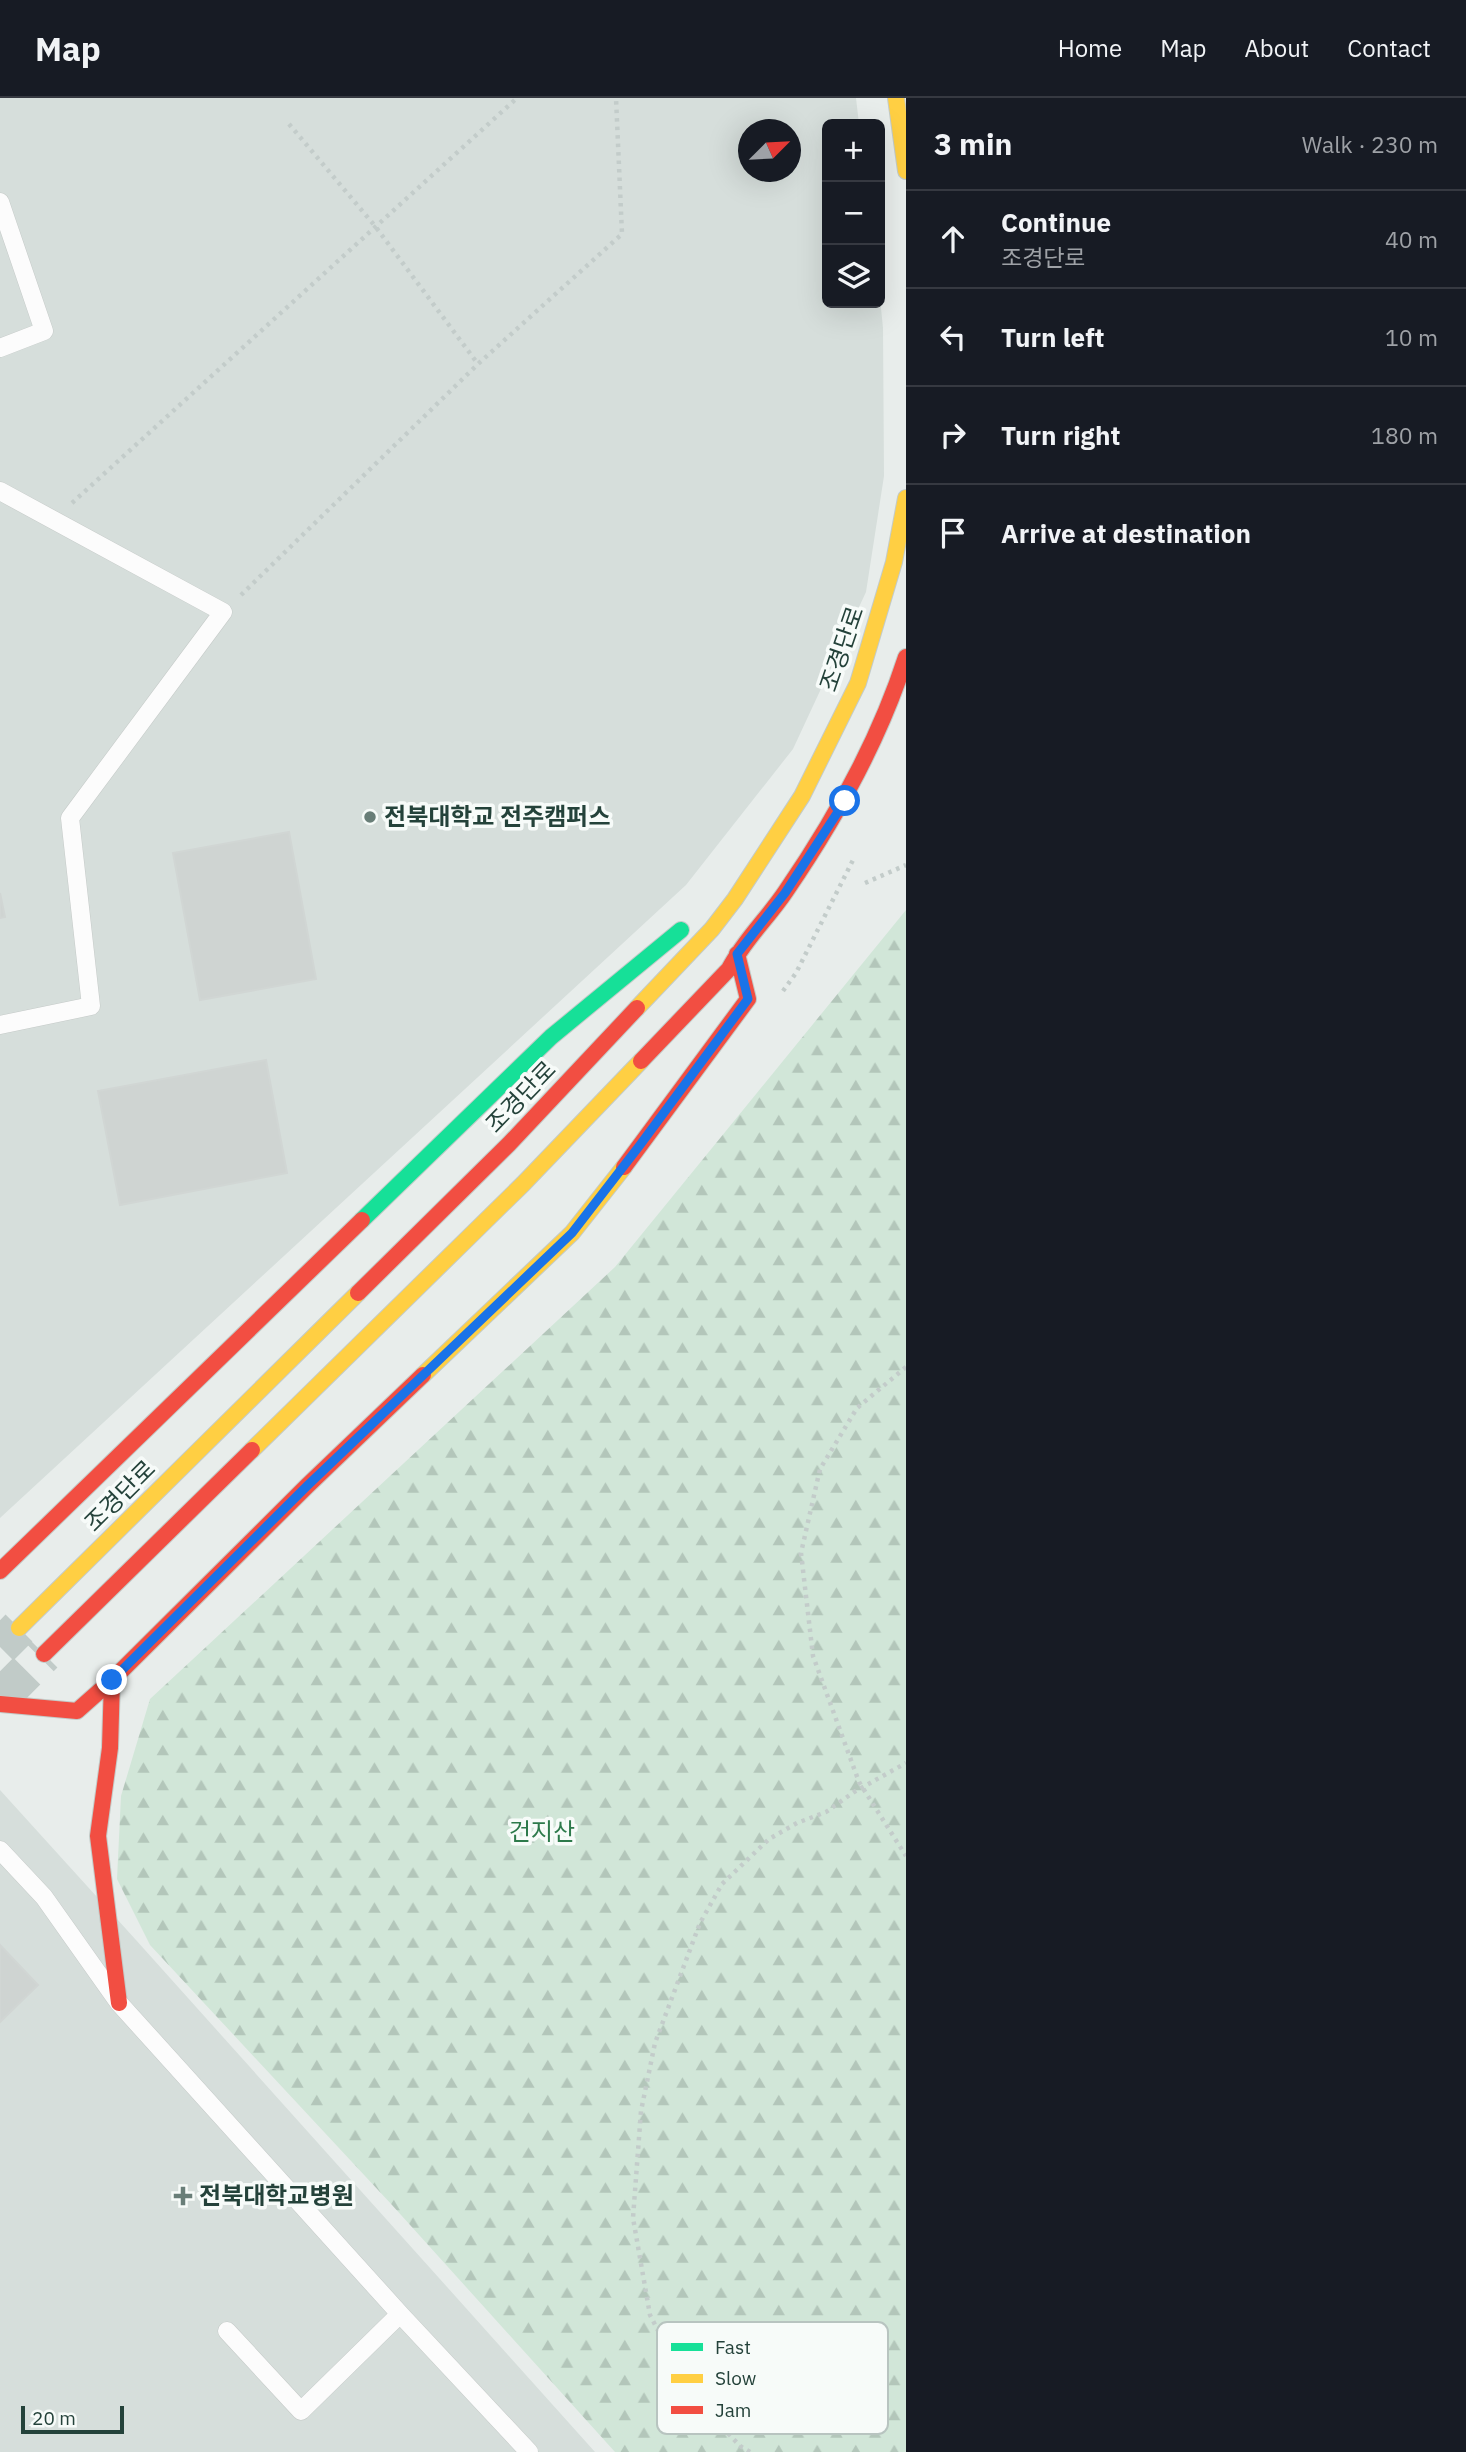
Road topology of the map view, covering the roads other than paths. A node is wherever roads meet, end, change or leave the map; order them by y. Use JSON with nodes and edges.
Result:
{"nodes":[{"id":1,"x":896,"y":98,"type":"edge"},
{"id":2,"x":906,"y":171,"type":"edge"},
{"id":3,"x":0,"y":202,"type":"edge"},
{"id":4,"x":0,"y":348,"type":"edge"},
{"id":5,"x":0,"y":491,"type":"edge"},
{"id":6,"x":906,"y":498,"type":"edge"},
{"id":7,"x":906,"y":657,"type":"edge"},
{"id":8,"x":720,"y":919,"type":"junction"},
{"id":9,"x":737,"y":954,"type":"junction"},
{"id":10,"x":0,"y":1025,"type":"edge"},
{"id":11,"x":0,"y":1571,"type":"edge"},
{"id":12,"x":19,"y":1628,"type":"tunnel mouth"},
{"id":13,"x":44,"y":1654,"type":"tunnel mouth"},
{"id":14,"x":112,"y":1680,"type":"junction"},
{"id":15,"x":0,"y":1704,"type":"edge"},
{"id":16,"x":0,"y":1850,"type":"edge"},
{"id":17,"x":119,"y":2003,"type":"junction"},
{"id":18,"x":400,"y":2314,"type":"junction"},
{"id":19,"x":227,"y":2331,"type":"dead end"},
{"id":20,"x":529,"y":2452,"type":"edge"}],
"edges":[{"from":1,"to":2,"type":"street"},
{"from":3,"to":4,"type":"lane"},
{"from":5,"to":10,"type":"lane"},
{"from":6,"to":8,"type":"street","name":"조경단로"},
{"from":7,"to":9,"type":"street"},
{"from":8,"to":11,"type":"street"},
{"from":8,"to":12,"type":"street","name":"조경단로"},
{"from":9,"to":13,"type":"street"},
{"from":9,"to":14,"type":"street"},
{"from":14,"to":15,"type":"street"},
{"from":14,"to":17,"type":"street"},
{"from":16,"to":17,"type":"lane"},
{"from":17,"to":18,"type":"lane"},
{"from":18,"to":19,"type":"lane"},
{"from":18,"to":20,"type":"lane"}]}
